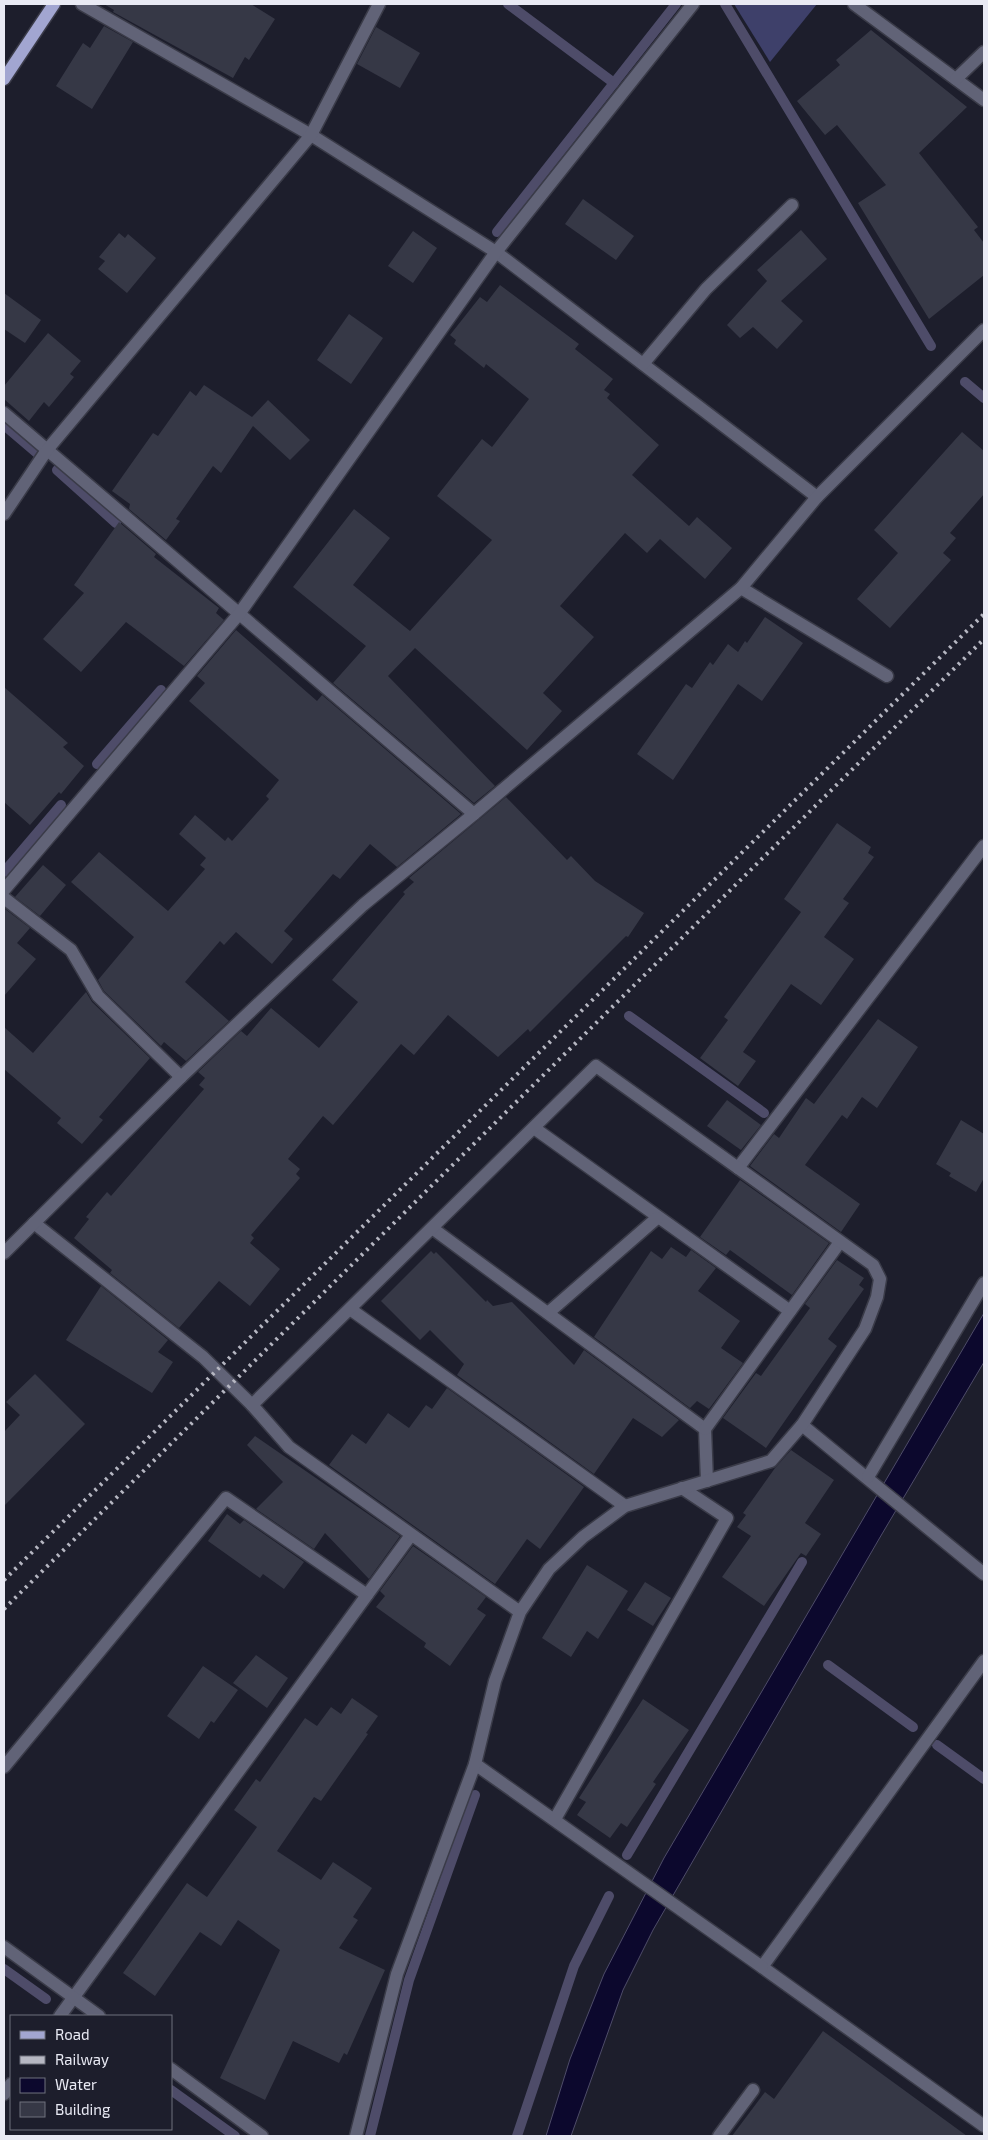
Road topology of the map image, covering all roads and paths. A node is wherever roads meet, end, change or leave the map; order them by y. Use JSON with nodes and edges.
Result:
{"nodes":[{"id":1,"x":54,"y":4,"type":"edge"},
{"id":2,"x":82,"y":4,"type":"edge"},
{"id":3,"x":379,"y":4,"type":"edge"},
{"id":4,"x":693,"y":4,"type":"edge"},
{"id":5,"x":854,"y":4,"type":"edge"},
{"id":6,"x":984,"y":52,"type":"edge"},
{"id":7,"x":956,"y":79,"type":"junction"},
{"id":8,"x":4,"y":80,"type":"edge"},
{"id":9,"x":984,"y":100,"type":"edge"},
{"id":10,"x":311,"y":135,"type":"junction"},
{"id":11,"x":792,"y":205,"type":"dead end"},
{"id":12,"x":496,"y":252,"type":"junction"},
{"id":13,"x":984,"y":330,"type":"edge"},
{"id":14,"x":643,"y":364,"type":"junction"},
{"id":15,"x":4,"y":413,"type":"edge"},
{"id":16,"x":47,"y":450,"type":"junction"},
{"id":17,"x":817,"y":497,"type":"junction"},
{"id":18,"x":4,"y":514,"type":"edge"},
{"id":19,"x":741,"y":588,"type":"junction"},
{"id":20,"x":239,"y":614,"type":"junction"},
{"id":21,"x":887,"y":676,"type":"dead end"},
{"id":22,"x":474,"y":814,"type":"junction"},
{"id":23,"x":984,"y":846,"type":"edge"},
{"id":24,"x":4,"y":890,"type":"edge"},
{"id":25,"x":4,"y":898,"type":"edge"},
{"id":26,"x":181,"y":1077,"type":"junction"},
{"id":27,"x":534,"y":1128,"type":"junction"},
{"id":28,"x":738,"y":1168,"type":"junction"},
{"id":29,"x":657,"y":1218,"type":"junction"},
{"id":30,"x":34,"y":1223,"type":"junction"},
{"id":31,"x":432,"y":1228,"type":"junction"},
{"id":32,"x":840,"y":1242,"type":"junction"},
{"id":33,"x":4,"y":1253,"type":"edge"},
{"id":34,"x":984,"y":1283,"type":"edge"},
{"id":35,"x":350,"y":1309,"type":"junction"},
{"id":36,"x":790,"y":1311,"type":"junction"},
{"id":37,"x":548,"y":1313,"type":"junction"},
{"id":38,"x":252,"y":1405,"type":"junction"},
{"id":39,"x":802,"y":1425,"type":"junction"},
{"id":40,"x":706,"y":1429,"type":"junction"},
{"id":41,"x":871,"y":1480,"type":"junction"},
{"id":42,"x":707,"y":1481,"type":"junction"},
{"id":43,"x":682,"y":1488,"type":"junction"},
{"id":44,"x":625,"y":1506,"type":"junction"},
{"id":45,"x":411,"y":1535,"type":"junction"},
{"id":46,"x":984,"y":1574,"type":"edge"},
{"id":47,"x":368,"y":1596,"type":"junction"},
{"id":48,"x":520,"y":1612,"type":"junction"},
{"id":49,"x":984,"y":1661,"type":"edge"},
{"id":50,"x":475,"y":1764,"type":"junction"},
{"id":51,"x":4,"y":1767,"type":"edge"},
{"id":52,"x":555,"y":1819,"type":"junction"},
{"id":53,"x":4,"y":1947,"type":"edge"},
{"id":54,"x":762,"y":1967,"type":"junction"},
{"id":55,"x":74,"y":1998,"type":"junction"},
{"id":56,"x":61,"y":2015,"type":"edge"},
{"id":57,"x":98,"y":2015,"type":"edge"},
{"id":58,"x":172,"y":2070,"type":"edge"},
{"id":59,"x":753,"y":2090,"type":"dead end"},
{"id":60,"x":984,"y":2126,"type":"edge"},
{"id":61,"x":262,"y":2136,"type":"edge"},
{"id":62,"x":356,"y":2136,"type":"edge"},
{"id":63,"x":718,"y":2136,"type":"edge"}],
"edges":[{"from":1,"to":8,"type":"main road"},
{"from":2,"to":10,"type":"street"},
{"from":3,"to":10,"type":"street"},
{"from":4,"to":12,"type":"street"},
{"from":5,"to":7,"type":"street"},
{"from":6,"to":7,"type":"street"},
{"from":7,"to":9,"type":"street"},
{"from":10,"to":12,"type":"street"},
{"from":10,"to":16,"type":"street"},
{"from":11,"to":14,"type":"street"},
{"from":12,"to":14,"type":"street"},
{"from":12,"to":20,"type":"street"},
{"from":13,"to":17,"type":"street"},
{"from":14,"to":17,"type":"street"},
{"from":15,"to":16,"type":"street"},
{"from":16,"to":18,"type":"street"},
{"from":16,"to":20,"type":"street"},
{"from":17,"to":19,"type":"street"},
{"from":19,"to":21,"type":"street"},
{"from":19,"to":22,"type":"street"},
{"from":20,"to":22,"type":"street"},
{"from":20,"to":24,"type":"street"},
{"from":22,"to":26,"type":"street"},
{"from":23,"to":28,"type":"street"},
{"from":25,"to":26,"type":"street"},
{"from":26,"to":30,"type":"street"},
{"from":27,"to":28,"type":"street"},
{"from":27,"to":29,"type":"street"},
{"from":27,"to":31,"type":"street"},
{"from":28,"to":32,"type":"street"},
{"from":29,"to":36,"type":"street"},
{"from":29,"to":37,"type":"street"},
{"from":30,"to":33,"type":"street"},
{"from":30,"to":38,"type":"street"},
{"from":31,"to":35,"type":"street"},
{"from":31,"to":37,"type":"street"},
{"from":32,"to":36,"type":"street"},
{"from":32,"to":39,"type":"street"},
{"from":34,"to":41,"type":"street"},
{"from":35,"to":38,"type":"street"},
{"from":35,"to":44,"type":"street"},
{"from":36,"to":40,"type":"street"},
{"from":37,"to":40,"type":"street"},
{"from":38,"to":45,"type":"street"},
{"from":39,"to":41,"type":"street"},
{"from":39,"to":42,"type":"street"},
{"from":40,"to":42,"type":"street"},
{"from":41,"to":46,"type":"street"},
{"from":42,"to":43,"type":"street"},
{"from":43,"to":44,"type":"street"},
{"from":43,"to":52,"type":"street"},
{"from":44,"to":48,"type":"street"},
{"from":45,"to":47,"type":"street"},
{"from":45,"to":48,"type":"street"},
{"from":47,"to":51,"type":"street"},
{"from":47,"to":55,"type":"street"},
{"from":48,"to":50,"type":"street"},
{"from":49,"to":54,"type":"street"},
{"from":50,"to":52,"type":"street"},
{"from":50,"to":62,"type":"street"},
{"from":52,"to":54,"type":"street"},
{"from":53,"to":55,"type":"street"},
{"from":54,"to":60,"type":"street"},
{"from":55,"to":56,"type":"street"},
{"from":55,"to":57,"type":"street"},
{"from":58,"to":61,"type":"street"},
{"from":59,"to":63,"type":"street"}]}
